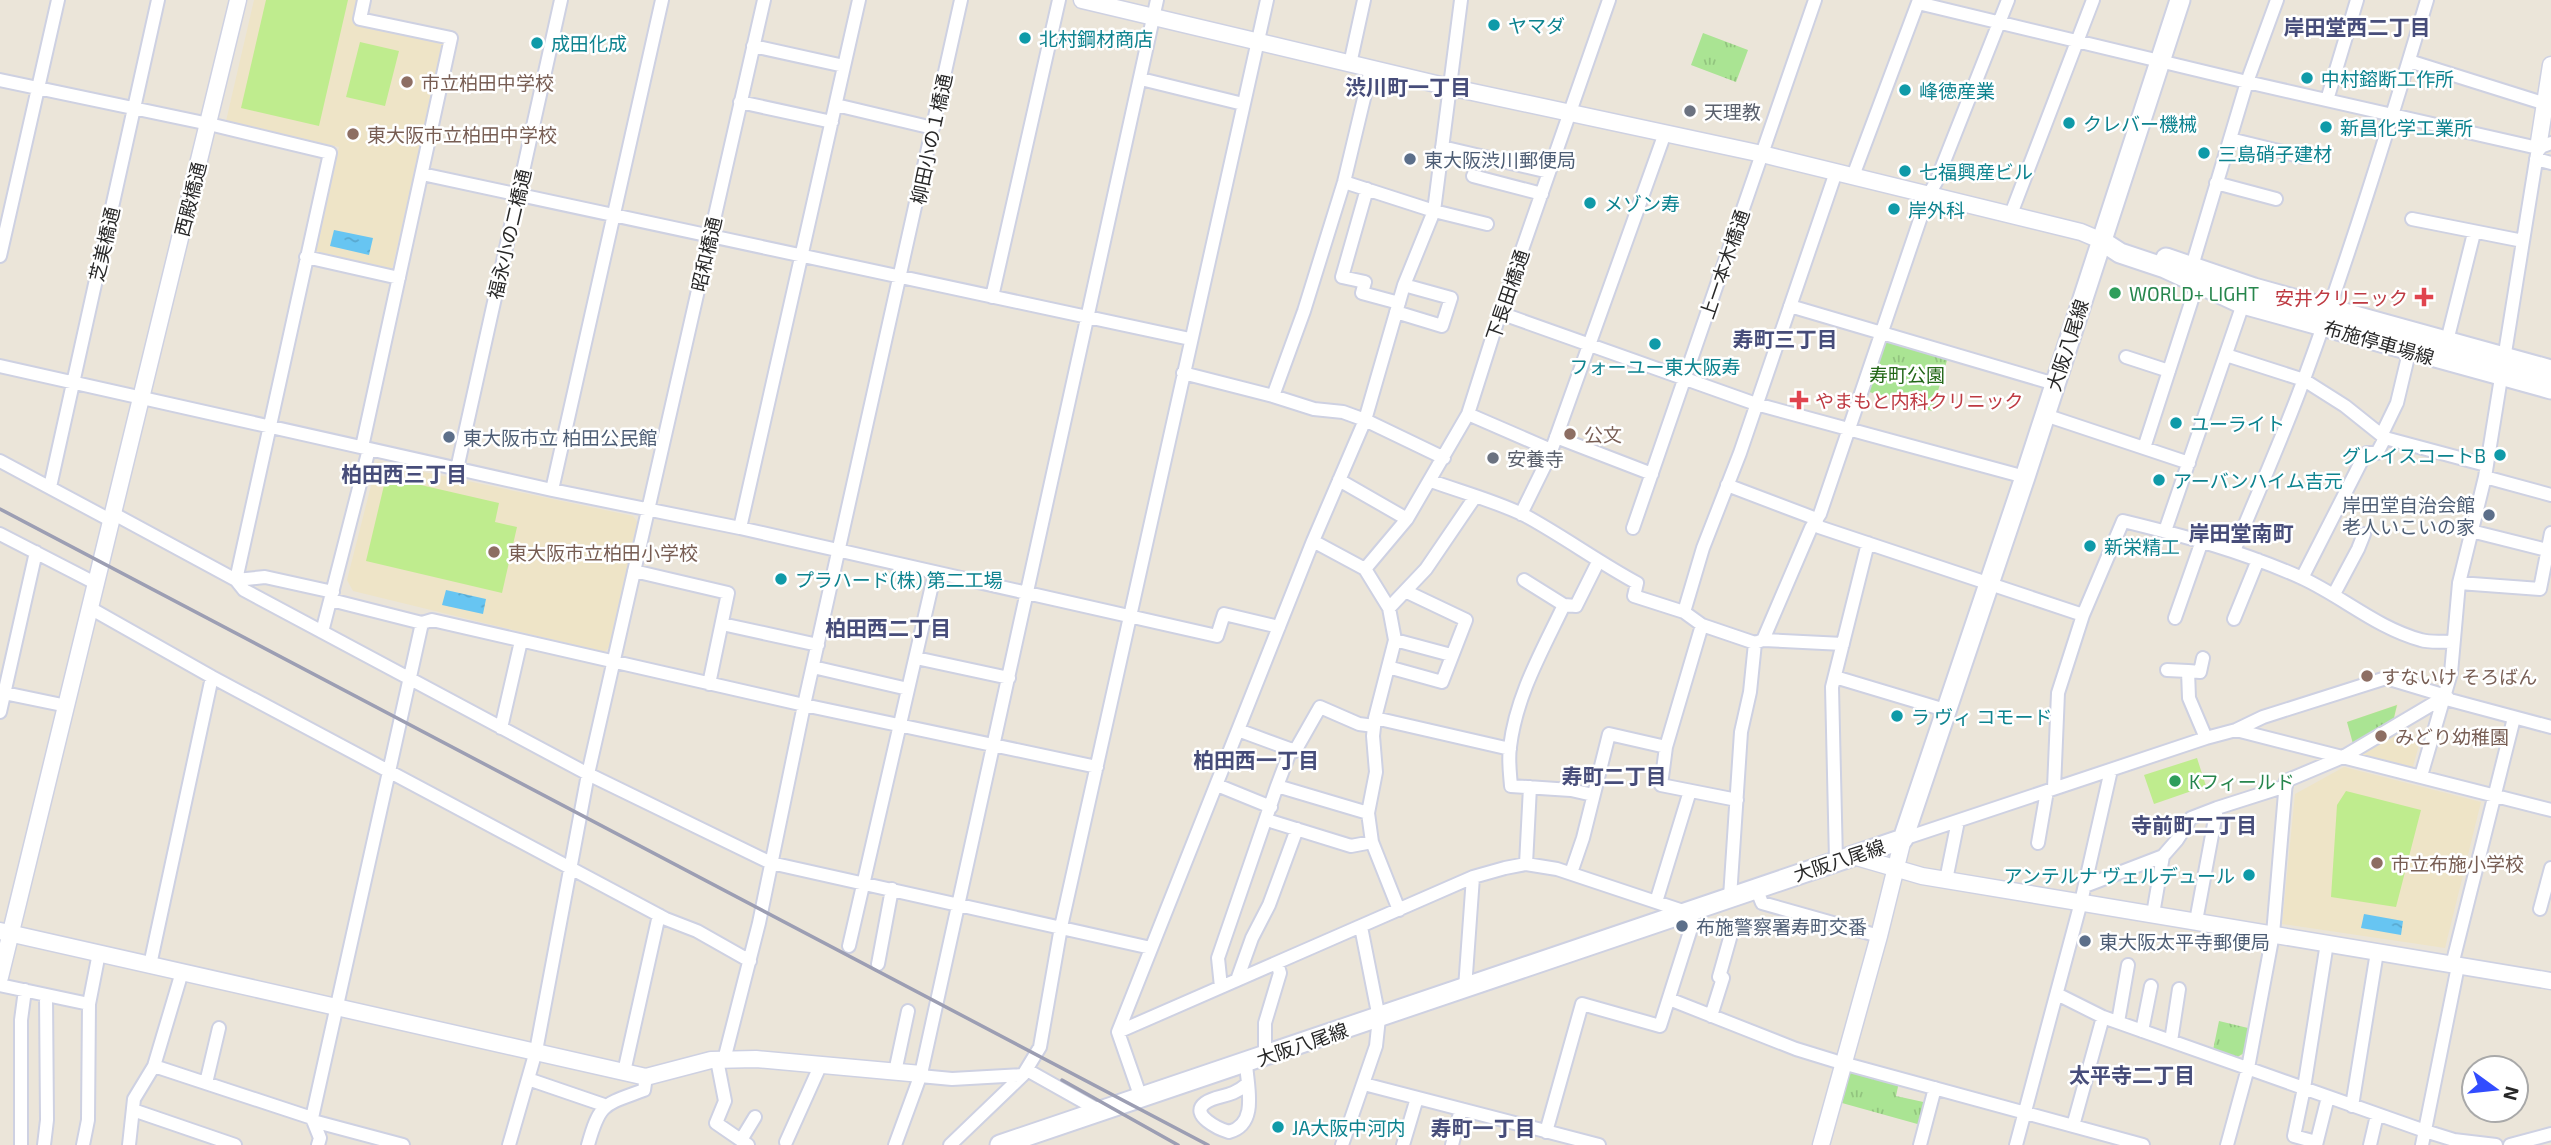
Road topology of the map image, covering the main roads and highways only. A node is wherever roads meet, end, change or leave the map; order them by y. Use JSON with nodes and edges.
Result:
{"nodes":[{"id":1,"x":2180,"y":0,"type":"edge"},
{"id":2,"x":2101,"y":240,"type":"junction"},
{"id":3,"x":2195,"y":275,"type":"junction"},
{"id":4,"x":2327,"y":318,"type":"junction"},
{"id":5,"x":2504,"y":366,"type":"junction"},
{"id":6,"x":2551,"y":370,"type":"edge"},
{"id":7,"x":2551,"y":389,"type":"edge"},
{"id":8,"x":1038,"y":1137,"type":"edge"},
{"id":9,"x":1000,"y":1145,"type":"edge"}],
"edges":[{"from":1,"to":2,"type":"main road","name":"大阪八尾線"},
{"from":2,"to":3,"type":"main road","name":"布施停車場線"},
{"from":2,"to":8,"type":"main road","name":"大阪八尾線"},
{"from":3,"to":4,"type":"main road","name":"布施停車場線"},
{"from":3,"to":4,"type":"main road","name":"布施停車場線"},
{"from":4,"to":5,"type":"main road","name":"布施停車場線"},
{"from":4,"to":5,"type":"main road","name":"布施停車場線"},
{"from":5,"to":6,"type":"main road","name":"布施停車場線"},
{"from":5,"to":7,"type":"main road","name":"布施停車場線"},
{"from":8,"to":9,"type":"main road","name":"大阪八尾線"}]}
